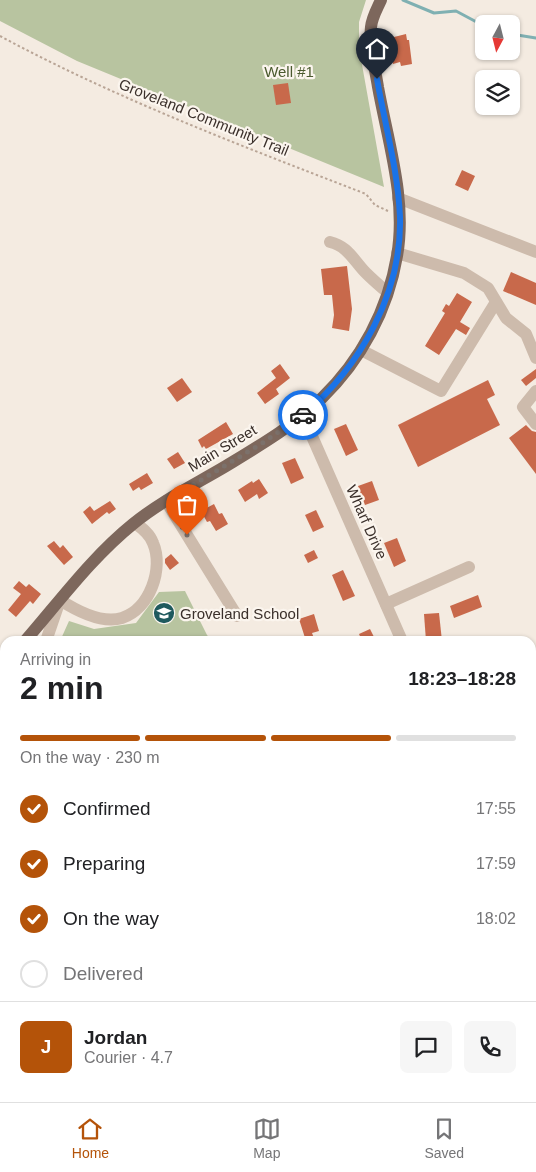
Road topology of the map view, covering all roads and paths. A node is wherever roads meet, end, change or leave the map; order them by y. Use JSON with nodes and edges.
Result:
{"nodes":[{"id":1,"x":381,"y":0,"type":"edge"},
{"id":2,"x":0,"y":36,"type":"edge"},
{"id":3,"x":398,"y":198,"type":"junction"},
{"id":4,"x":400,"y":215,"type":"junction"},
{"id":5,"x":330,"y":242,"type":"dead end"},
{"id":6,"x":536,"y":252,"type":"edge"},
{"id":7,"x":397,"y":253,"type":"junction"},
{"id":8,"x":387,"y":292,"type":"junction"},
{"id":9,"x":496,"y":302,"type":"junction"},
{"id":10,"x":531,"y":332,"type":"edge"},
{"id":11,"x":361,"y":350,"type":"junction"},
{"id":12,"x":536,"y":358,"type":"edge"},
{"id":13,"x":536,"y":392,"type":"edge"},
{"id":14,"x":300,"y":417,"type":"junction"},
{"id":15,"x":536,"y":424,"type":"edge"},
{"id":16,"x":166,"y":501,"type":"junction"},
{"id":17,"x":135,"y":523,"type":"junction"},
{"id":18,"x":470,"y":567,"type":"dead end"},
{"id":19,"x":60,"y":600,"type":"junction"},
{"id":20,"x":386,"y":604,"type":"junction"},
{"id":21,"x":238,"y":616,"type":"dead end"},
{"id":22,"x":29,"y":636,"type":"edge"},
{"id":23,"x":48,"y":636,"type":"edge"},
{"id":24,"x":400,"y":636,"type":"edge"}],
"edges":[{"from":1,"to":3,"type":"main road","name":"Main Street"},
{"from":2,"to":4,"type":"path","name":"Groveland Community Trail"},
{"from":3,"to":4,"type":"main road","name":"Main Street"},
{"from":3,"to":6,"type":"street"},
{"from":4,"to":7,"type":"main road","name":"Main Street"},
{"from":5,"to":8,"type":"street"},
{"from":7,"to":8,"type":"main road","name":"Main Street"},
{"from":7,"to":9,"type":"street"},
{"from":8,"to":11,"type":"main road","name":"Main Street"},
{"from":9,"to":10,"type":"street"},
{"from":9,"to":11,"type":"street"},
{"from":10,"to":12,"type":"street"},
{"from":11,"to":14,"type":"main road","name":"Main Street"},
{"from":13,"to":15,"type":"street"},
{"from":14,"to":16,"type":"main road","name":"Main Street"},
{"from":14,"to":20,"type":"street","name":"Wharf Drive"},
{"from":16,"to":17,"type":"main road","name":"Main Street"},
{"from":16,"to":21,"type":"street"},
{"from":17,"to":19,"type":"main road","name":"Main Street"},
{"from":17,"to":19,"type":"street"},
{"from":18,"to":20,"type":"street"},
{"from":19,"to":22,"type":"main road"},
{"from":19,"to":23,"type":"street","name":"Main Street"},
{"from":20,"to":24,"type":"street","name":"Wharf Drive"}]}
